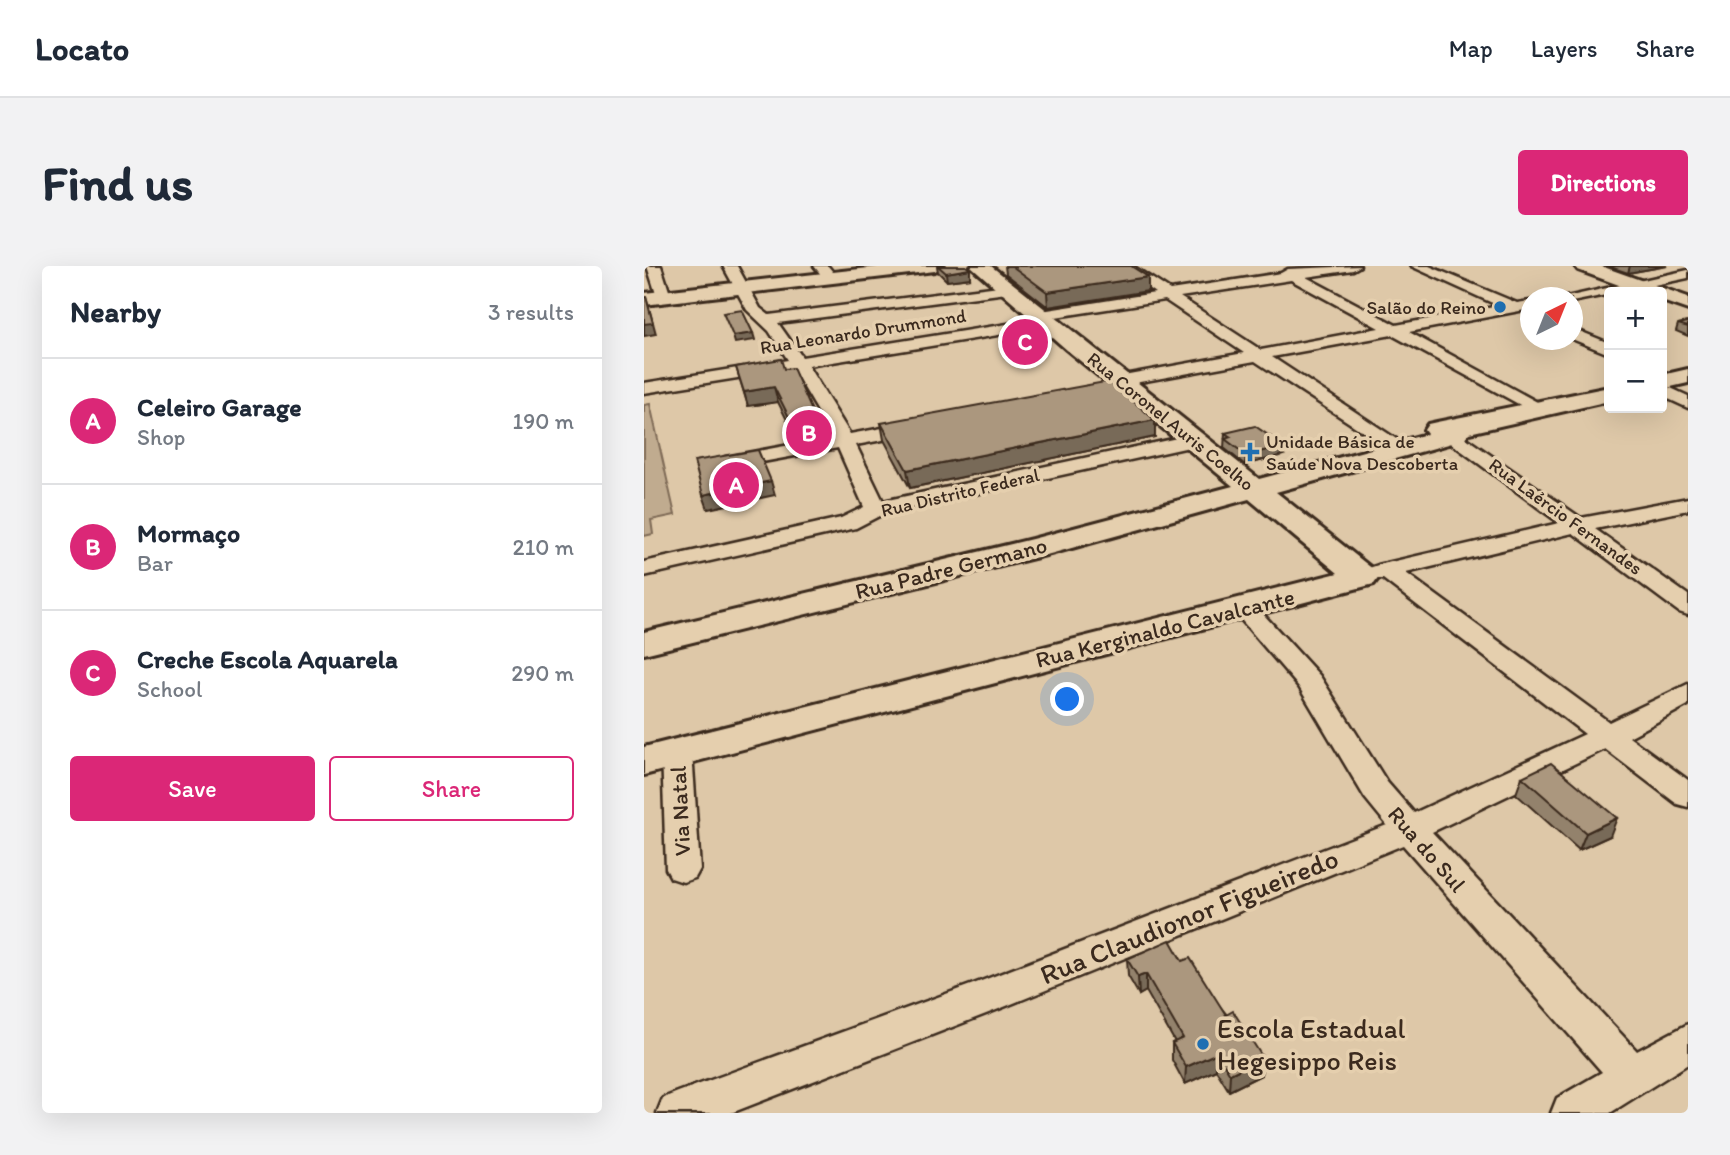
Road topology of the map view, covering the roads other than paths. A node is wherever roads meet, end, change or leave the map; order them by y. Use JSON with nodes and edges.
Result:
{"nodes":[{"id":1,"x":654,"y":266,"type":"edge"},
{"id":2,"x":730,"y":266,"type":"edge"},
{"id":3,"x":747,"y":266,"type":"edge"},
{"id":4,"x":935,"y":266,"type":"edge"},
{"id":5,"x":980,"y":266,"type":"edge"},
{"id":6,"x":1124,"y":266,"type":"edge"},
{"id":7,"x":1273,"y":266,"type":"edge"},
{"id":8,"x":1353,"y":266,"type":"edge"},
{"id":9,"x":1418,"y":266,"type":"edge"},
{"id":10,"x":1566,"y":266,"type":"edge"},
{"id":11,"x":1584,"y":266,"type":"edge"},
{"id":12,"x":895,"y":268,"type":"edge"},
{"id":13,"x":826,"y":272,"type":"edge"},
{"id":14,"x":1688,"y":274,"type":"edge"},
{"id":15,"x":1292,"y":275,"type":"junction"},
{"id":16,"x":750,"y":287,"type":"junction"},
{"id":17,"x":1628,"y":287,"type":"edge"},
{"id":18,"x":1629,"y":287,"type":"edge"},
{"id":19,"x":1635,"y":287,"type":"edge"},
{"id":20,"x":1007,"y":289,"type":"junction"},
{"id":21,"x":1604,"y":292,"type":"edge"},
{"id":22,"x":1168,"y":295,"type":"junction"},
{"id":23,"x":1583,"y":296,"type":"edge"},
{"id":24,"x":664,"y":297,"type":"junction"},
{"id":25,"x":1667,"y":297,"type":"edge"},
{"id":26,"x":644,"y":299,"type":"edge"},
{"id":27,"x":1667,"y":303,"type":"edge"},
{"id":28,"x":1688,"y":304,"type":"edge"},
{"id":29,"x":1520,"y":307,"type":"edge"},
{"id":30,"x":1520,"y":310,"type":"edge"},
{"id":31,"x":1688,"y":311,"type":"edge"},
{"id":32,"x":1044,"y":318,"type":"junction"},
{"id":33,"x":771,"y":322,"type":"junction"},
{"id":34,"x":1393,"y":330,"type":"junction"},
{"id":35,"x":1583,"y":337,"type":"edge"},
{"id":36,"x":1604,"y":347,"type":"edge"},
{"id":37,"x":1259,"y":356,"type":"junction"},
{"id":38,"x":799,"y":363,"type":"junction"},
{"id":39,"x":1670,"y":379,"type":"edge"},
{"id":40,"x":1114,"y":387,"type":"junction"},
{"id":41,"x":644,"y":388,"type":"edge"},
{"id":42,"x":1604,"y":395,"type":"edge"},
{"id":43,"x":1688,"y":403,"type":"edge"},
{"id":44,"x":1541,"y":409,"type":"junction"},
{"id":45,"x":939,"y":423,"type":"edge"},
{"id":46,"x":1452,"y":430,"type":"junction"},
{"id":47,"x":1196,"y":440,"type":"junction"},
{"id":48,"x":845,"y":442,"type":"junction"},
{"id":49,"x":1393,"y":446,"type":"junction"},
{"id":50,"x":712,"y":465,"type":"edge"},
{"id":51,"x":1248,"y":482,"type":"junction"},
{"id":52,"x":1688,"y":504,"type":"edge"},
{"id":53,"x":876,"y":509,"type":"junction"},
{"id":54,"x":1579,"y":525,"type":"junction"},
{"id":55,"x":644,"y":569,"type":"edge"},
{"id":56,"x":1374,"y":574,"type":"junction"},
{"id":57,"x":1688,"y":607,"type":"edge"},
{"id":58,"x":1244,"y":608,"type":"junction"},
{"id":59,"x":644,"y":643,"type":"edge"},
{"id":60,"x":1688,"y":693,"type":"edge"},
{"id":61,"x":1607,"y":736,"type":"junction"},
{"id":62,"x":661,"y":757,"type":"edge"},
{"id":63,"x":1688,"y":796,"type":"edge"},
{"id":64,"x":1409,"y":829,"type":"junction"},
{"id":65,"x":683,"y":869,"type":"dead end"},
{"id":66,"x":1688,"y":1042,"type":"edge"},
{"id":67,"x":1630,"y":1074,"type":"junction"},
{"id":68,"x":678,"y":1113,"type":"edge"},
{"id":69,"x":1572,"y":1113,"type":"edge"}],
"edges":[{"from":1,"to":24,"type":"street"},
{"from":2,"to":16,"type":"street"},
{"from":3,"to":16,"type":"street"},
{"from":4,"to":12,"type":"street"},
{"from":5,"to":20,"type":"street","name":"Rua Coronel Auris Coelho"},
{"from":6,"to":22,"type":"street"},
{"from":7,"to":15,"type":"street"},
{"from":8,"to":15,"type":"street","name":"Rua Leonardo Drummond"},
{"from":9,"to":29,"type":"street"},
{"from":10,"to":17,"type":"street"},
{"from":11,"to":18,"type":"street"},
{"from":12,"to":13,"type":"street"},
{"from":13,"to":16,"type":"street"},
{"from":14,"to":19,"type":"street"},
{"from":15,"to":22,"type":"street","name":"Rua Leonardo Drummond"},
{"from":15,"to":34,"type":"street"},
{"from":16,"to":24,"type":"street"},
{"from":16,"to":33,"type":"street"},
{"from":20,"to":32,"type":"street","name":"Rua Coronel Auris Coelho"},
{"from":20,"to":33,"type":"street"},
{"from":21,"to":23,"type":"street"},
{"from":22,"to":32,"type":"street","name":"Rua Leonardo Drummond"},
{"from":22,"to":37,"type":"street"},
{"from":24,"to":26,"type":"street"},
{"from":25,"to":28,"type":"street"},
{"from":27,"to":31,"type":"street"},
{"from":30,"to":34,"type":"street"},
{"from":32,"to":38,"type":"street","name":"Rua Leonardo Drummond"},
{"from":32,"to":40,"type":"street","name":"Rua Coronel Auris Coelho"},
{"from":33,"to":38,"type":"street"},
{"from":34,"to":37,"type":"street"},
{"from":34,"to":44,"type":"street"},
{"from":35,"to":36,"type":"street"},
{"from":37,"to":40,"type":"street"},
{"from":37,"to":49,"type":"street"},
{"from":38,"to":41,"type":"street","name":"Rua Leonardo Drummond"},
{"from":38,"to":48,"type":"street"},
{"from":39,"to":43,"type":"street"},
{"from":40,"to":47,"type":"street","name":"Rua Coronel Auris Coelho"},
{"from":42,"to":44,"type":"street","name":"Rua Padre Germano"},
{"from":44,"to":46,"type":"street","name":"Rua Padre Germano"},
{"from":45,"to":48,"type":"street"},
{"from":46,"to":49,"type":"street","name":"Rua Padre Germano"},
{"from":46,"to":54,"type":"street","name":"Rua Laércio Fernandes"},
{"from":47,"to":51,"type":"street","name":"Rua Coronel Auris Coelho"},
{"from":47,"to":53,"type":"street","name":"Rua Distrito Federal"},
{"from":48,"to":50,"type":"street"},
{"from":48,"to":53,"type":"street"},
{"from":49,"to":51,"type":"street","name":"Rua Padre Germano"},
{"from":51,"to":56,"type":"street","name":"Rua Coronel Auris Coelho"},
{"from":51,"to":59,"type":"street","name":"Rua Padre Germano"},
{"from":52,"to":54,"type":"street","name":"Rua Kerginaldo Cavalcante"},
{"from":53,"to":55,"type":"street","name":"Rua Distrito Federal"},
{"from":54,"to":56,"type":"street","name":"Rua Kerginaldo Cavalcante"},
{"from":54,"to":57,"type":"street","name":"Rua Laércio Fernandes"},
{"from":56,"to":58,"type":"street","name":"Rua Kerginaldo Cavalcante"},
{"from":56,"to":61,"type":"street","name":"Rua Coronel Auris Coelho"},
{"from":58,"to":62,"type":"street","name":"Rua Kerginaldo Cavalcante"},
{"from":58,"to":64,"type":"street","name":"Rua do Sul"},
{"from":60,"to":61,"type":"street","name":"Rua Claudionor Figueiredo"},
{"from":61,"to":63,"type":"street","name":"Rua Coronel Auris Coelho"},
{"from":61,"to":64,"type":"street","name":"Rua Claudionor Figueiredo"},
{"from":62,"to":65,"type":"street","name":"Via Natal"},
{"from":64,"to":67,"type":"street","name":"Rua do Sul"},
{"from":64,"to":68,"type":"street","name":"Rua Claudionor Figueiredo"},
{"from":66,"to":67,"type":"street"},
{"from":67,"to":69,"type":"street"}]}
